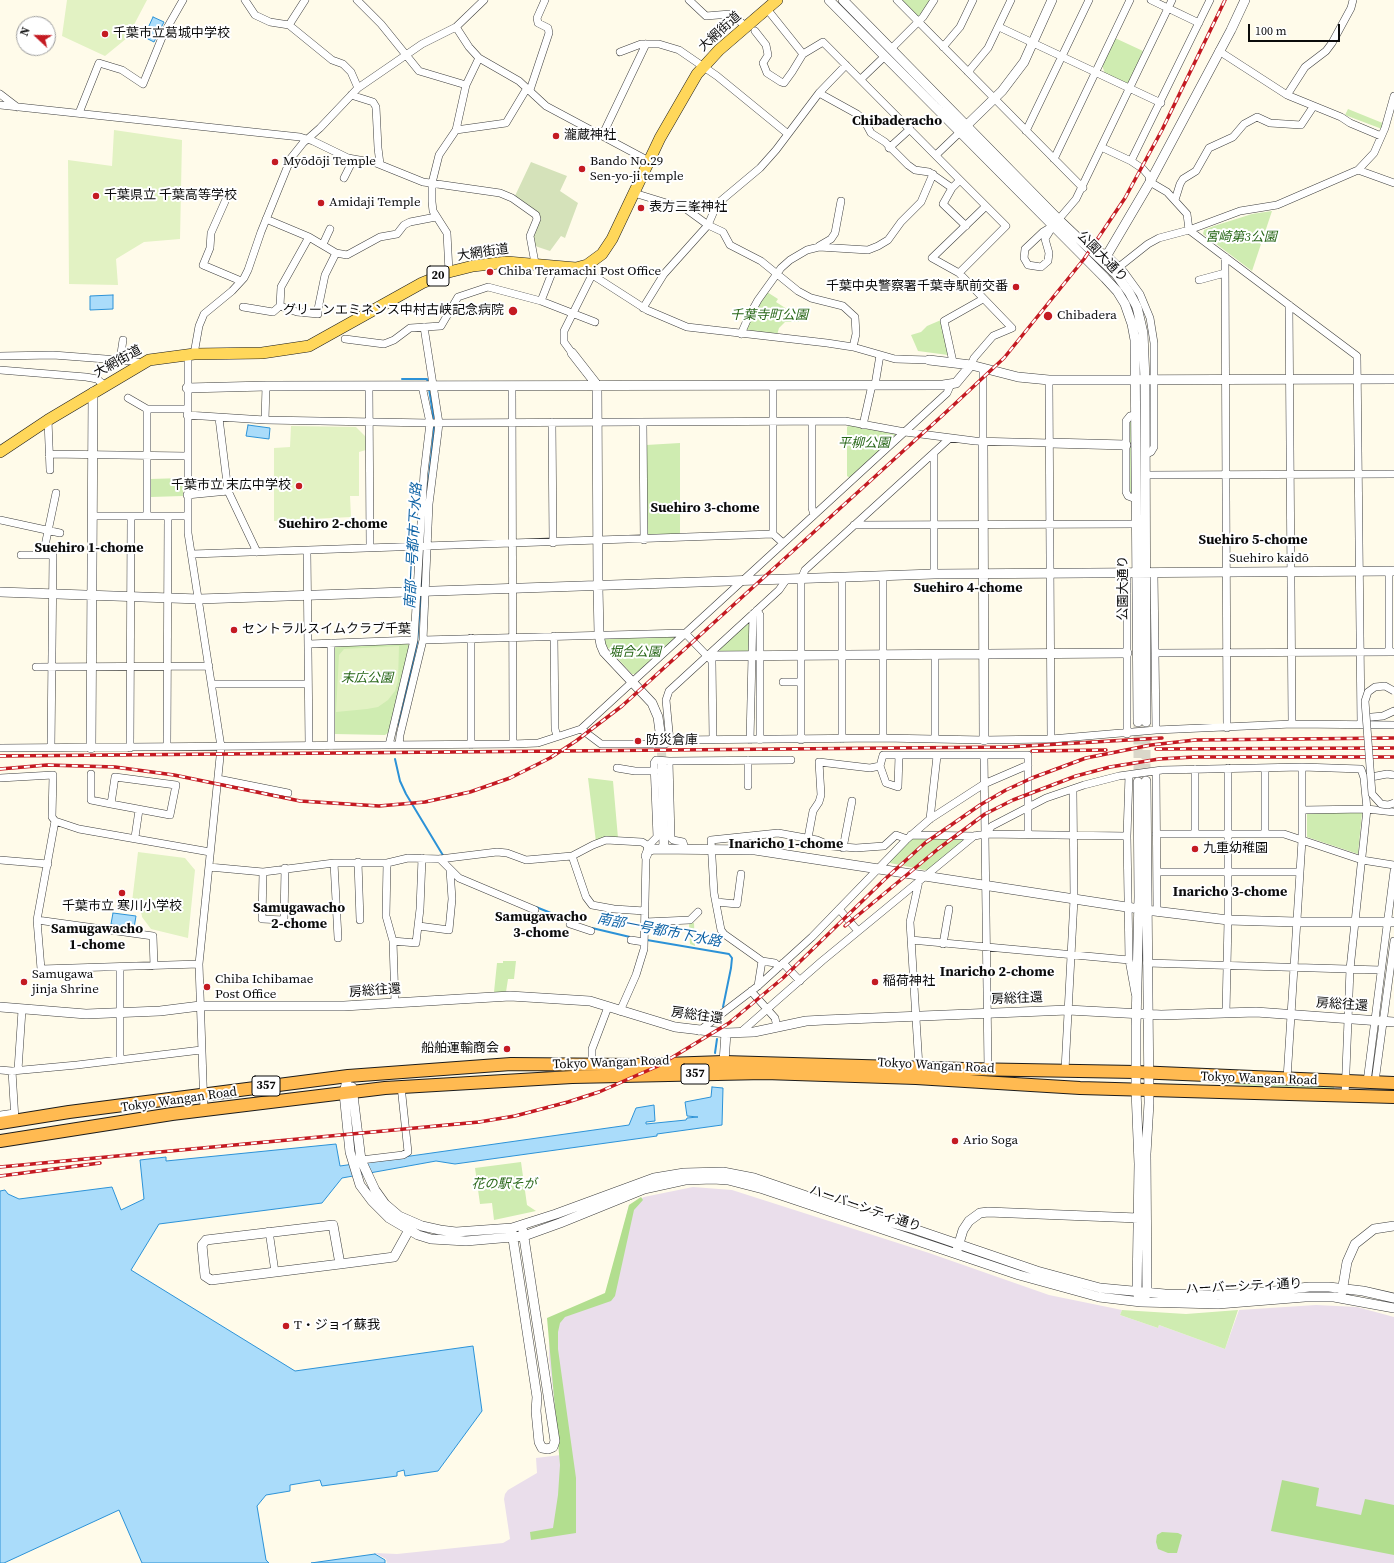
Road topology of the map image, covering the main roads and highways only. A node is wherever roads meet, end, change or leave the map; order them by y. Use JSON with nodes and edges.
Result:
{"nodes":[{"id":1,"x":777,"y":0,"type":"edge"},
{"id":2,"x":0,"y":452,"type":"edge"},
{"id":3,"x":1394,"y":1083,"type":"edge"},
{"id":4,"x":1394,"y":1097,"type":"edge"},
{"id":5,"x":172,"y":1114,"type":"junction"},
{"id":6,"x":0,"y":1124,"type":"edge"},
{"id":7,"x":0,"y":1133,"type":"edge"},
{"id":8,"x":0,"y":1141,"type":"edge"}],
"edges":[{"from":1,"to":2,"type":"main road","name":"大網街道","number":"20"},
{"from":3,"to":6,"type":"highway","name":"Tokyo Wangan Road","number":"357"},
{"from":4,"to":5,"type":"highway","name":"Tokyo Wangan Road","number":"357"},
{"from":5,"to":7,"type":"highway"},
{"from":5,"to":8,"type":"highway","name":"Tokyo Wangan Road","number":"357"}]}
